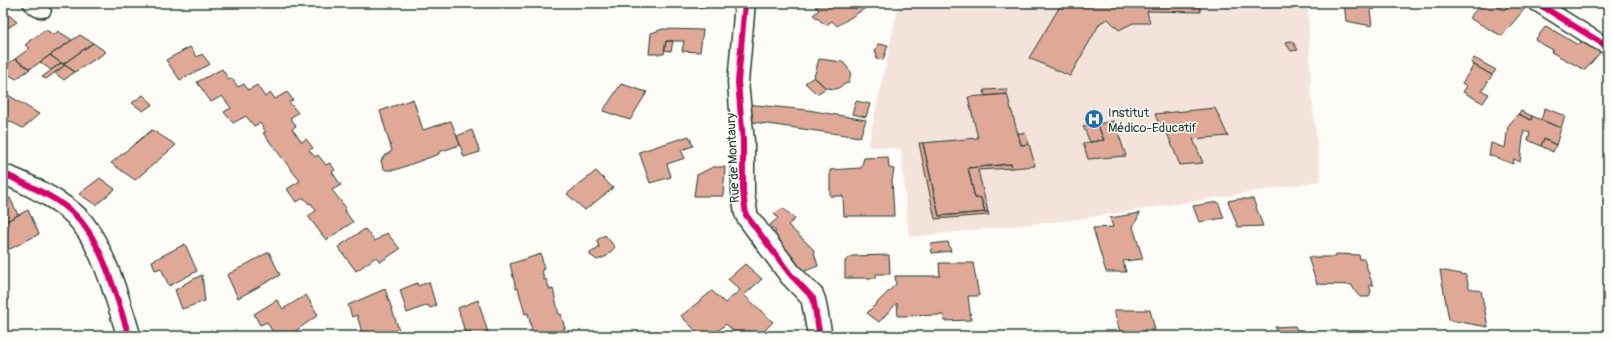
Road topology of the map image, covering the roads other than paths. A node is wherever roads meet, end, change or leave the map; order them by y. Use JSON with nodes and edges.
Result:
{"nodes":[{"id":1,"x":745,"y":3,"type":"edge"},
{"id":2,"x":1537,"y":3,"type":"edge"},
{"id":3,"x":1608,"y":47,"type":"edge"},
{"id":4,"x":3,"y":173,"type":"edge"},
{"id":5,"x":129,"y":336,"type":"edge"},
{"id":6,"x":820,"y":336,"type":"edge"}],
"edges":[{"from":1,"to":6,"type":"street","name":"Rue de Montaury"},
{"from":2,"to":3,"type":"street"},
{"from":4,"to":5,"type":"street"}]}
